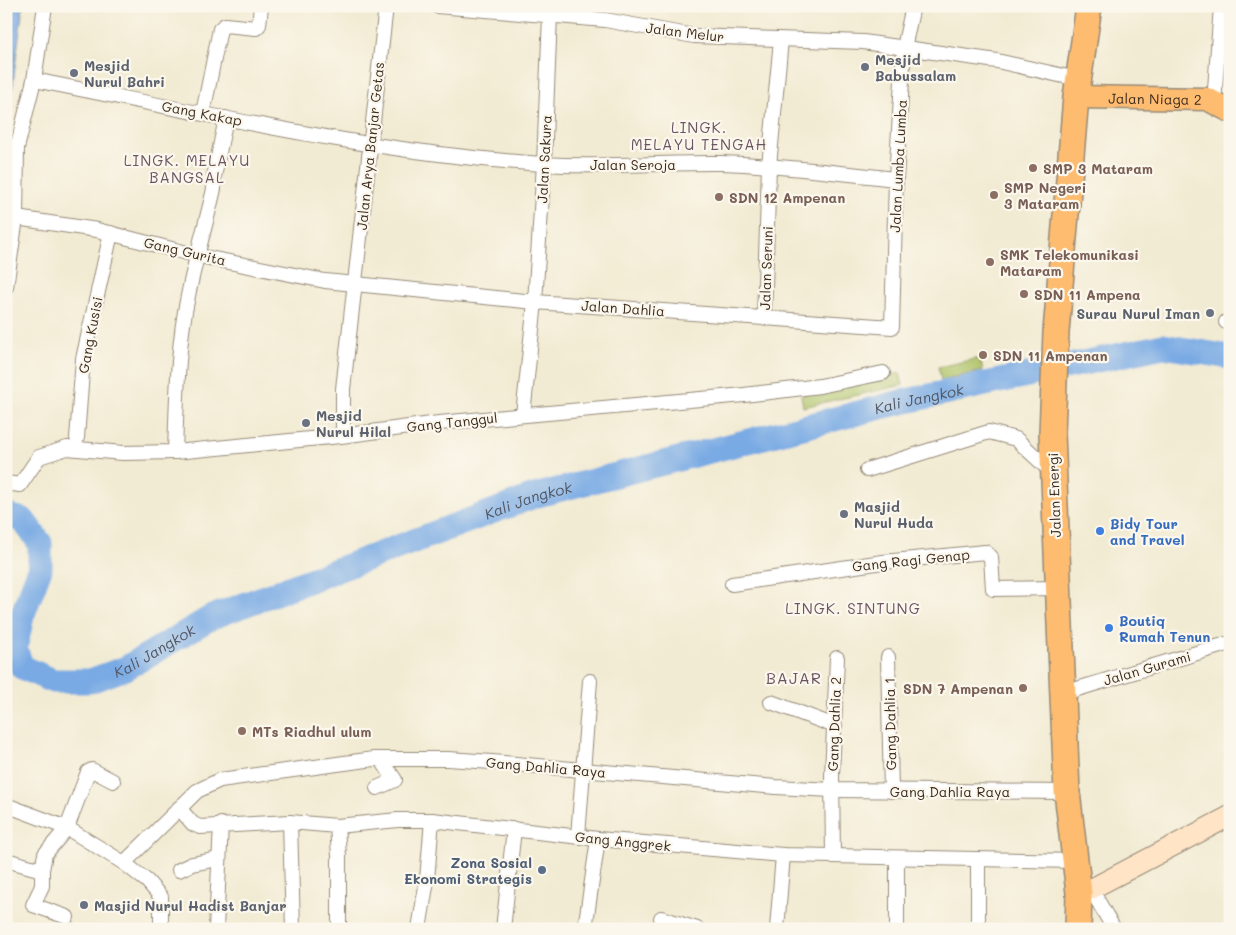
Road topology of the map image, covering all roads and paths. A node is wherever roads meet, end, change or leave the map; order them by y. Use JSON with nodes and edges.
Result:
{"nodes":[{"id":1,"x":45,"y":6,"type":"edge"},
{"id":2,"x":261,"y":6,"type":"edge"},
{"id":3,"x":386,"y":6,"type":"edge"},
{"id":4,"x":437,"y":6,"type":"edge"},
{"id":5,"x":913,"y":6,"type":"edge"},
{"id":6,"x":1089,"y":6,"type":"edge"},
{"id":7,"x":1221,"y":6,"type":"edge"},
{"id":8,"x":550,"y":16,"type":"junction"},
{"id":9,"x":780,"y":40,"type":"junction"},
{"id":10,"x":904,"y":48,"type":"junction"},
{"id":11,"x":34,"y":80,"type":"junction"},
{"id":12,"x":1077,"y":88,"type":"junction"},
{"id":13,"x":1222,"y":107,"type":"edge"},
{"id":14,"x":203,"y":113,"type":"junction"},
{"id":15,"x":226,"y":118,"type":"junction"},
{"id":16,"x":370,"y":143,"type":"junction"},
{"id":17,"x":544,"y":164,"type":"junction"},
{"id":18,"x":769,"y":166,"type":"junction"},
{"id":19,"x":896,"y":179,"type":"junction"},
{"id":20,"x":16,"y":218,"type":"junction"},
{"id":21,"x":111,"y":234,"type":"junction"},
{"id":22,"x":199,"y":256,"type":"junction"},
{"id":23,"x":354,"y":285,"type":"junction"},
{"id":24,"x":6,"y":287,"type":"edge"},
{"id":25,"x":535,"y":302,"type":"junction"},
{"id":26,"x":764,"y":317,"type":"junction"},
{"id":27,"x":892,"y":327,"type":"joint"},
{"id":28,"x":883,"y":373,"type":"dead end"},
{"id":29,"x":523,"y":415,"type":"junction"},
{"id":30,"x":343,"y":435,"type":"junction"},
{"id":31,"x":77,"y":438,"type":"dead end"},
{"id":32,"x":175,"y":452,"type":"junction"},
{"id":33,"x":867,"y":470,"type":"dead end"},
{"id":34,"x":1053,"y":473,"type":"junction"},
{"id":35,"x":6,"y":483,"type":"edge"},
{"id":36,"x":732,"y":584,"type":"dead end"},
{"id":37,"x":1057,"y":588,"type":"junction"},
{"id":38,"x":1230,"y":644,"type":"edge"},
{"id":39,"x":888,"y":657,"type":"dead end"},
{"id":40,"x":837,"y":658,"type":"dead end"},
{"id":41,"x":590,"y":681,"type":"dead end"},
{"id":42,"x":1064,"y":692,"type":"junction"},
{"id":43,"x":771,"y":702,"type":"dead end"},
{"id":44,"x":835,"y":726,"type":"junction"},
{"id":45,"x":381,"y":759,"type":"junction"},
{"id":46,"x":583,"y":770,"type":"junction"},
{"id":47,"x":114,"y":782,"type":"dead end"},
{"id":48,"x":377,"y":788,"type":"dead end"},
{"id":49,"x":832,"y":790,"type":"junction"},
{"id":50,"x":891,"y":791,"type":"junction"},
{"id":51,"x":1067,"y":792,"type":"junction"},
{"id":52,"x":6,"y":806,"type":"edge"},
{"id":53,"x":179,"y":808,"type":"junction"},
{"id":54,"x":1230,"y":816,"type":"edge"},
{"id":55,"x":432,"y":820,"type":"junction"},
{"id":56,"x":290,"y":822,"type":"junction"},
{"id":57,"x":221,"y":824,"type":"junction"},
{"id":58,"x":337,"y":826,"type":"junction"},
{"id":59,"x":67,"y":828,"type":"junction"},
{"id":60,"x":514,"y":829,"type":"junction"},
{"id":61,"x":578,"y":836,"type":"junction"},
{"id":62,"x":598,"y":839,"type":"junction"},
{"id":63,"x":783,"y":855,"type":"junction"},
{"id":64,"x":833,"y":855,"type":"junction"},
{"id":65,"x":897,"y":858,"type":"junction"},
{"id":66,"x":218,"y":859,"type":"junction"},
{"id":67,"x":6,"y":860,"type":"edge"},
{"id":68,"x":978,"y":860,"type":"junction"},
{"id":69,"x":1076,"y":862,"type":"junction"},
{"id":70,"x":124,"y":863,"type":"junction"},
{"id":71,"x":42,"y":870,"type":"junction"},
{"id":72,"x":179,"y":870,"type":"dead end"},
{"id":73,"x":1085,"y":891,"type":"junction"},
{"id":74,"x":67,"y":917,"type":"dead end"},
{"id":75,"x":661,"y":918,"type":"dead end"},
{"id":76,"x":158,"y":929,"type":"edge"},
{"id":77,"x":216,"y":929,"type":"edge"},
{"id":78,"x":292,"y":929,"type":"edge"},
{"id":79,"x":339,"y":929,"type":"edge"},
{"id":80,"x":419,"y":929,"type":"edge"},
{"id":81,"x":503,"y":929,"type":"edge"},
{"id":82,"x":585,"y":929,"type":"edge"},
{"id":83,"x":697,"y":929,"type":"edge"},
{"id":84,"x":777,"y":929,"type":"edge"},
{"id":85,"x":897,"y":929,"type":"edge"},
{"id":86,"x":978,"y":929,"type":"edge"},
{"id":87,"x":1078,"y":929,"type":"edge"},
{"id":88,"x":1114,"y":929,"type":"edge"}],
"edges":[{"from":1,"to":11,"type":"street"},
{"from":2,"to":14,"type":"street"},
{"from":3,"to":16,"type":"street","name":"Jalan Arya Banjar Getas"},
{"from":4,"to":8,"type":"street","name":"Jalan Melur"},
{"from":5,"to":10,"type":"street","name":"Jalan Lumba Lumba"},
{"from":6,"to":12,"type":"highway","name":"Jalan Energi"},
{"from":7,"to":13,"type":"street"},
{"from":8,"to":9,"type":"street","name":"Jalan Melur"},
{"from":8,"to":17,"type":"street","name":"Jalan Sakura"},
{"from":9,"to":10,"type":"street","name":"Jalan Melur"},
{"from":9,"to":18,"type":"street","name":"Jalan Seruni"},
{"from":10,"to":12,"type":"street","name":"Jalan Melur"},
{"from":10,"to":19,"type":"street","name":"Jalan Lumba Lumba"},
{"from":11,"to":14,"type":"street","name":"Gang Kakap"},
{"from":11,"to":20,"type":"street"},
{"from":12,"to":13,"type":"main road","name":"Jalan Niaga 2"},
{"from":12,"to":34,"type":"highway","name":"Jalan Energi"},
{"from":14,"to":15,"type":"street","name":"Gang Kakap"},
{"from":15,"to":16,"type":"street","name":"Gang Kakap"},
{"from":15,"to":22,"type":"street"},
{"from":16,"to":17,"type":"street","name":"Jalan Seroja"},
{"from":16,"to":23,"type":"street","name":"Jalan Arya Banjar Getas"},
{"from":17,"to":18,"type":"street","name":"Jalan Seroja"},
{"from":17,"to":25,"type":"street","name":"Jalan Sakura"},
{"from":18,"to":19,"type":"street","name":"Jalan Seroja"},
{"from":18,"to":26,"type":"street","name":"Jalan Seruni"},
{"from":19,"to":27,"type":"street","name":"Jalan Lumba Lumba"},
{"from":20,"to":21,"type":"street","name":"Gang Gurita"},
{"from":20,"to":24,"type":"street"},
{"from":21,"to":22,"type":"street","name":"Gang Gurita"},
{"from":21,"to":31,"type":"street","name":"Gang Kusisi"},
{"from":22,"to":23,"type":"street","name":"Gang Gurita"},
{"from":22,"to":32,"type":"street"},
{"from":23,"to":25,"type":"street","name":"Jalan Dahlia"},
{"from":23,"to":30,"type":"street","name":"Jalan Arya Banjar Getas"},
{"from":25,"to":26,"type":"street","name":"Jalan Dahlia"},
{"from":25,"to":29,"type":"street","name":"Jalan Sakura"},
{"from":26,"to":27,"type":"street","name":"Jalan Dahlia"},
{"from":28,"to":29,"type":"street","name":"Gang Tanggul"},
{"from":29,"to":30,"type":"street","name":"Gang Tanggul"},
{"from":30,"to":32,"type":"street","name":"Gang Tanggul"},
{"from":32,"to":35,"type":"street","name":"Gang Tanggul"},
{"from":33,"to":34,"type":"street"},
{"from":34,"to":37,"type":"highway","name":"Jalan Energi"},
{"from":36,"to":37,"type":"street","name":"Gang Ragi Genap"},
{"from":37,"to":42,"type":"highway","name":"Jalan Energi"},
{"from":38,"to":42,"type":"street","name":"Jalan Gurami"},
{"from":39,"to":50,"type":"street","name":"Gang Dahlia 1"},
{"from":40,"to":44,"type":"street","name":"Gang Dahlia 2"},
{"from":41,"to":46,"type":"street"},
{"from":42,"to":51,"type":"highway","name":"Jalan Energi"},
{"from":43,"to":44,"type":"street"},
{"from":44,"to":49,"type":"street","name":"Gang Dahlia 2"},
{"from":45,"to":46,"type":"street","name":"Gang Dahlia Raya"},
{"from":45,"to":48,"type":"street"},
{"from":45,"to":53,"type":"street","name":"Gang Dahlia Raya"},
{"from":46,"to":49,"type":"street","name":"Gang Dahlia Raya"},
{"from":46,"to":61,"type":"street"},
{"from":47,"to":59,"type":"street"},
{"from":49,"to":50,"type":"street","name":"Gang Dahlia Raya"},
{"from":49,"to":64,"type":"street","name":"Gang Dahlia 2"},
{"from":50,"to":51,"type":"street","name":"Gang Dahlia Raya"},
{"from":51,"to":69,"type":"highway","name":"Jalan Energi"},
{"from":52,"to":59,"type":"street"},
{"from":53,"to":57,"type":"street","name":"Gang Anggrek"},
{"from":53,"to":70,"type":"street","name":"Gang Dahlia Raya"},
{"from":54,"to":73,"type":"street"},
{"from":55,"to":58,"type":"street","name":"Gang Anggrek"},
{"from":55,"to":60,"type":"street","name":"Gang Anggrek"},
{"from":55,"to":80,"type":"street"},
{"from":56,"to":57,"type":"street","name":"Gang Anggrek"},
{"from":56,"to":58,"type":"street","name":"Gang Anggrek"},
{"from":56,"to":78,"type":"street"},
{"from":57,"to":66,"type":"street"},
{"from":58,"to":79,"type":"street"},
{"from":59,"to":70,"type":"street"},
{"from":59,"to":71,"type":"street"},
{"from":60,"to":61,"type":"street","name":"Gang Anggrek"},
{"from":60,"to":81,"type":"street"},
{"from":61,"to":62,"type":"street","name":"Gang Anggrek"},
{"from":62,"to":63,"type":"street","name":"Gang Anggrek"},
{"from":62,"to":82,"type":"street"},
{"from":63,"to":64,"type":"street","name":"Gang Anggrek"},
{"from":63,"to":84,"type":"street"},
{"from":64,"to":65,"type":"street","name":"Gang Anggrek"},
{"from":65,"to":68,"type":"street","name":"Gang Anggrek"},
{"from":65,"to":85,"type":"street"},
{"from":66,"to":72,"type":"street"},
{"from":66,"to":77,"type":"street"},
{"from":67,"to":71,"type":"street"},
{"from":68,"to":69,"type":"street","name":"Gang Anggrek"},
{"from":68,"to":86,"type":"street"},
{"from":69,"to":73,"type":"highway","name":"Jalan Energi"},
{"from":70,"to":76,"type":"street"},
{"from":71,"to":74,"type":"street"},
{"from":73,"to":87,"type":"highway","name":"Jalan Energi"},
{"from":73,"to":88,"type":"street"},
{"from":75,"to":83,"type":"street"}]}
